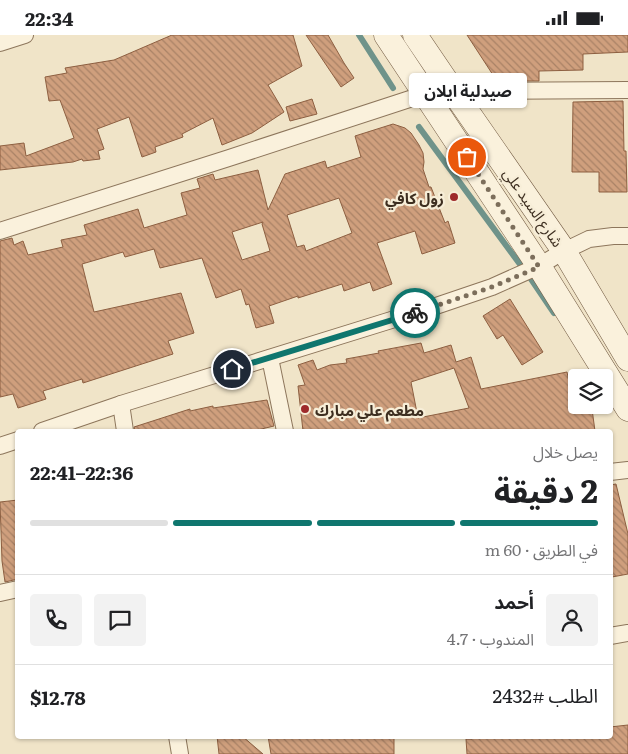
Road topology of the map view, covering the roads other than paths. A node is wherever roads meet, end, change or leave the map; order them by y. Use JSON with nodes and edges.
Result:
{"nodes":[{"id":1,"x":25,"y":35,"type":"edge"},
{"id":2,"x":386,"y":35,"type":"edge"},
{"id":3,"x":415,"y":35,"type":"edge"},
{"id":4,"x":0,"y":43,"type":"edge"},
{"id":5,"x":628,"y":90,"type":"edge"},
{"id":6,"x":453,"y":91,"type":"junction"},
{"id":7,"x":425,"y":94,"type":"junction"},
{"id":8,"x":0,"y":231,"type":"edge"},
{"id":9,"x":628,"y":236,"type":"edge"},
{"id":10,"x":564,"y":251,"type":"junction"},
{"id":11,"x":539,"y":267,"type":"junction"},
{"id":12,"x":270,"y":357,"type":"junction"},
{"id":13,"x":628,"y":359,"type":"edge"},
{"id":14,"x":120,"y":403,"type":"junction"},
{"id":15,"x":628,"y":409,"type":"edge"},
{"id":16,"x":48,"y":429,"type":"edge"},
{"id":17,"x":125,"y":429,"type":"edge"},
{"id":18,"x":285,"y":429,"type":"edge"},
{"id":19,"x":15,"y":441,"type":"edge"},
{"id":20,"x":0,"y":446,"type":"edge"},
{"id":21,"x":628,"y":469,"type":"edge"},
{"id":22,"x":613,"y":472,"type":"edge"},
{"id":23,"x":15,"y":590,"type":"edge"},
{"id":24,"x":0,"y":593,"type":"edge"},
{"id":25,"x":628,"y":633,"type":"edge"},
{"id":26,"x":613,"y":636,"type":"edge"},
{"id":27,"x":178,"y":739,"type":"edge"},
{"id":28,"x":180,"y":754,"type":"edge"}],
"edges":[{"from":1,"to":4,"type":"street"},
{"from":2,"to":7,"type":"main road","name":"شارع السيد علي"},
{"from":3,"to":6,"type":"main road","name":"شارع السيد علي"},
{"from":5,"to":6,"type":"street"},
{"from":6,"to":10,"type":"main road","name":"شارع السيد علي"},
{"from":7,"to":8,"type":"street"},
{"from":7,"to":11,"type":"main road","name":"شارع السيد علي"},
{"from":9,"to":10,"type":"street"},
{"from":10,"to":11,"type":"street"},
{"from":10,"to":13,"type":"main road","name":"شارع السيد علي"},
{"from":11,"to":12,"type":"street"},
{"from":11,"to":15,"type":"main road","name":"شارع السيد علي"},
{"from":12,"to":14,"type":"street"},
{"from":12,"to":18,"type":"street"},
{"from":14,"to":16,"type":"street"},
{"from":14,"to":17,"type":"street"},
{"from":19,"to":20,"type":"street"},
{"from":21,"to":22,"type":"street"},
{"from":23,"to":24,"type":"street"},
{"from":25,"to":26,"type":"street"},
{"from":27,"to":28,"type":"street"}]}
